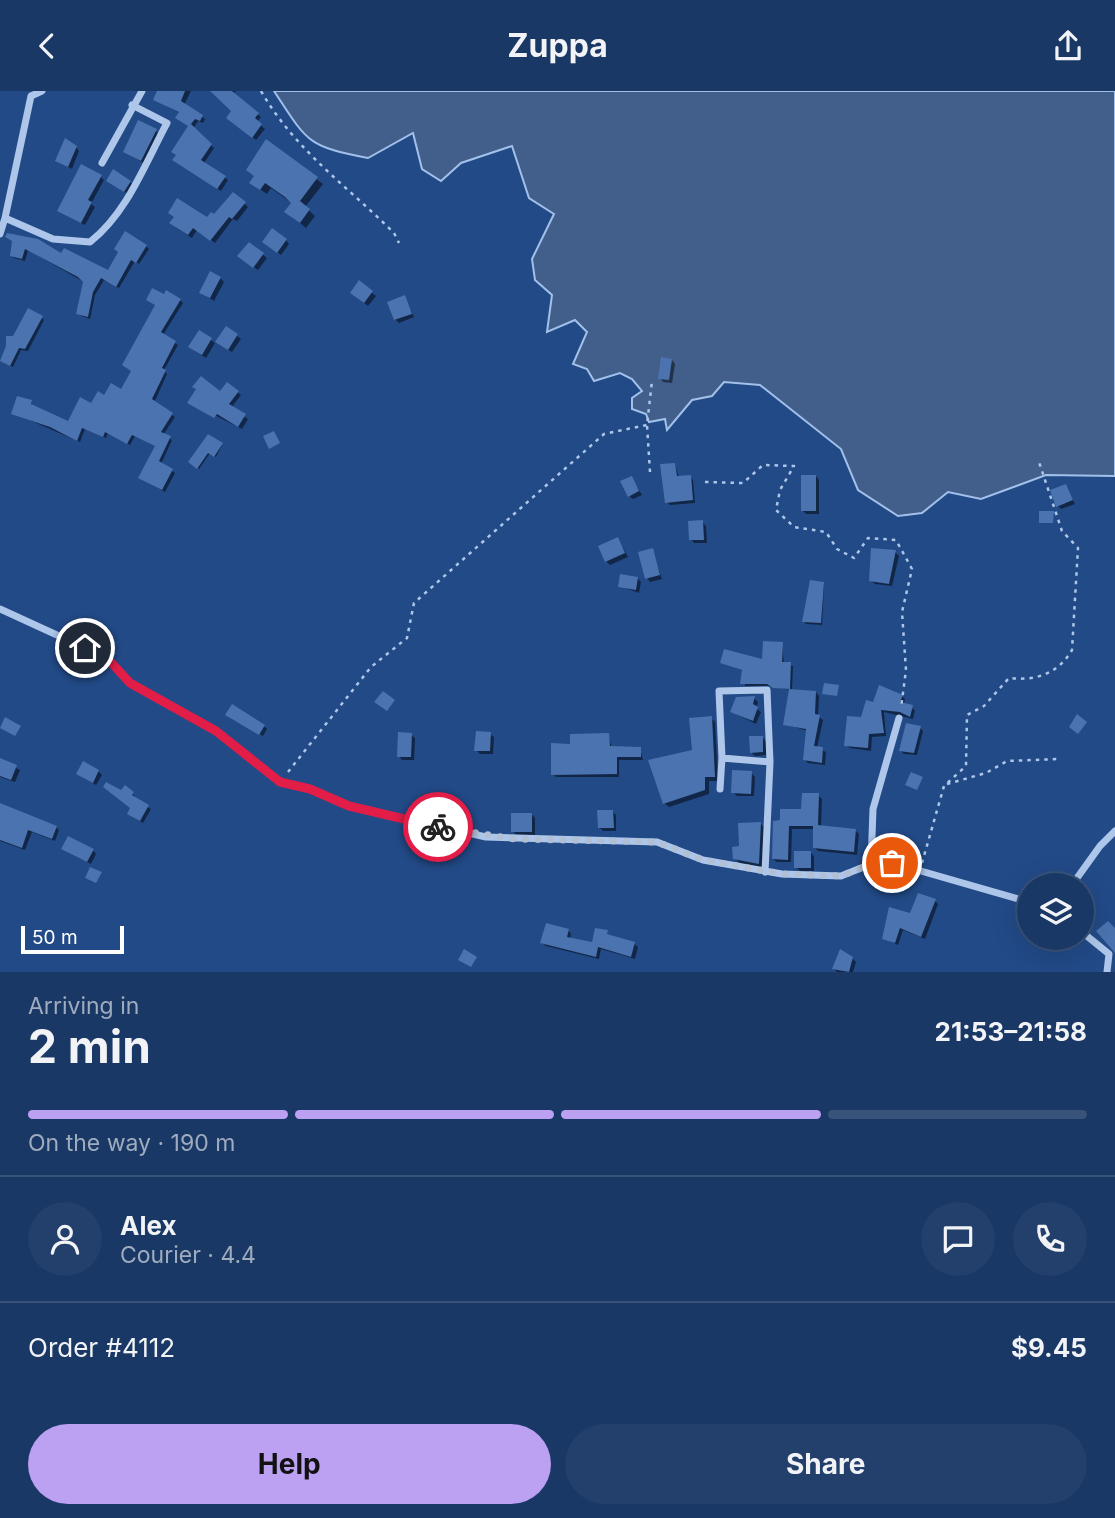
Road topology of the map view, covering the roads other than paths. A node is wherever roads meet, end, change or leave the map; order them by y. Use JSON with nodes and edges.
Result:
{"nodes":[{"id":1,"x":42,"y":91,"type":"edge"},
{"id":2,"x":142,"y":91,"type":"edge"},
{"id":3,"x":132,"y":105,"type":"junction"},
{"id":4,"x":102,"y":163,"type":"dead end"},
{"id":5,"x":5,"y":218,"type":"junction"},
{"id":6,"x":0,"y":234,"type":"edge"},
{"id":7,"x":0,"y":609,"type":"edge"},
{"id":8,"x":899,"y":718,"type":"road end"},
{"id":9,"x":722,"y":758,"type":"junction"},
{"id":10,"x":771,"y":762,"type":"junction"},
{"id":11,"x":720,"y":789,"type":"dead end"},
{"id":12,"x":1115,"y":831,"type":"edge"},
{"id":13,"x":871,"y":864,"type":"junction"},
{"id":14,"x":765,"y":872,"type":"junction"},
{"id":15,"x":1082,"y":873,"type":"edge"},
{"id":16,"x":1017,"y":898,"type":"edge"},
{"id":17,"x":1094,"y":940,"type":"edge"},
{"id":18,"x":1112,"y":952,"type":"edge"},
{"id":19,"x":1107,"y":972,"type":"edge"}],
"edges":[{"from":1,"to":5,"type":"street"},
{"from":2,"to":3,"type":"street"},
{"from":3,"to":4,"type":"street"},
{"from":3,"to":5,"type":"street"},
{"from":5,"to":6,"type":"street"},
{"from":7,"to":14,"type":"street"},
{"from":8,"to":13,"type":"street"},
{"from":9,"to":10,"type":"street"},
{"from":9,"to":10,"type":"street"},
{"from":9,"to":11,"type":"street"},
{"from":10,"to":14,"type":"street"},
{"from":12,"to":15,"type":"street"},
{"from":13,"to":14,"type":"street"},
{"from":13,"to":16,"type":"street"},
{"from":17,"to":18,"type":"street"},
{"from":18,"to":19,"type":"street"}]}
